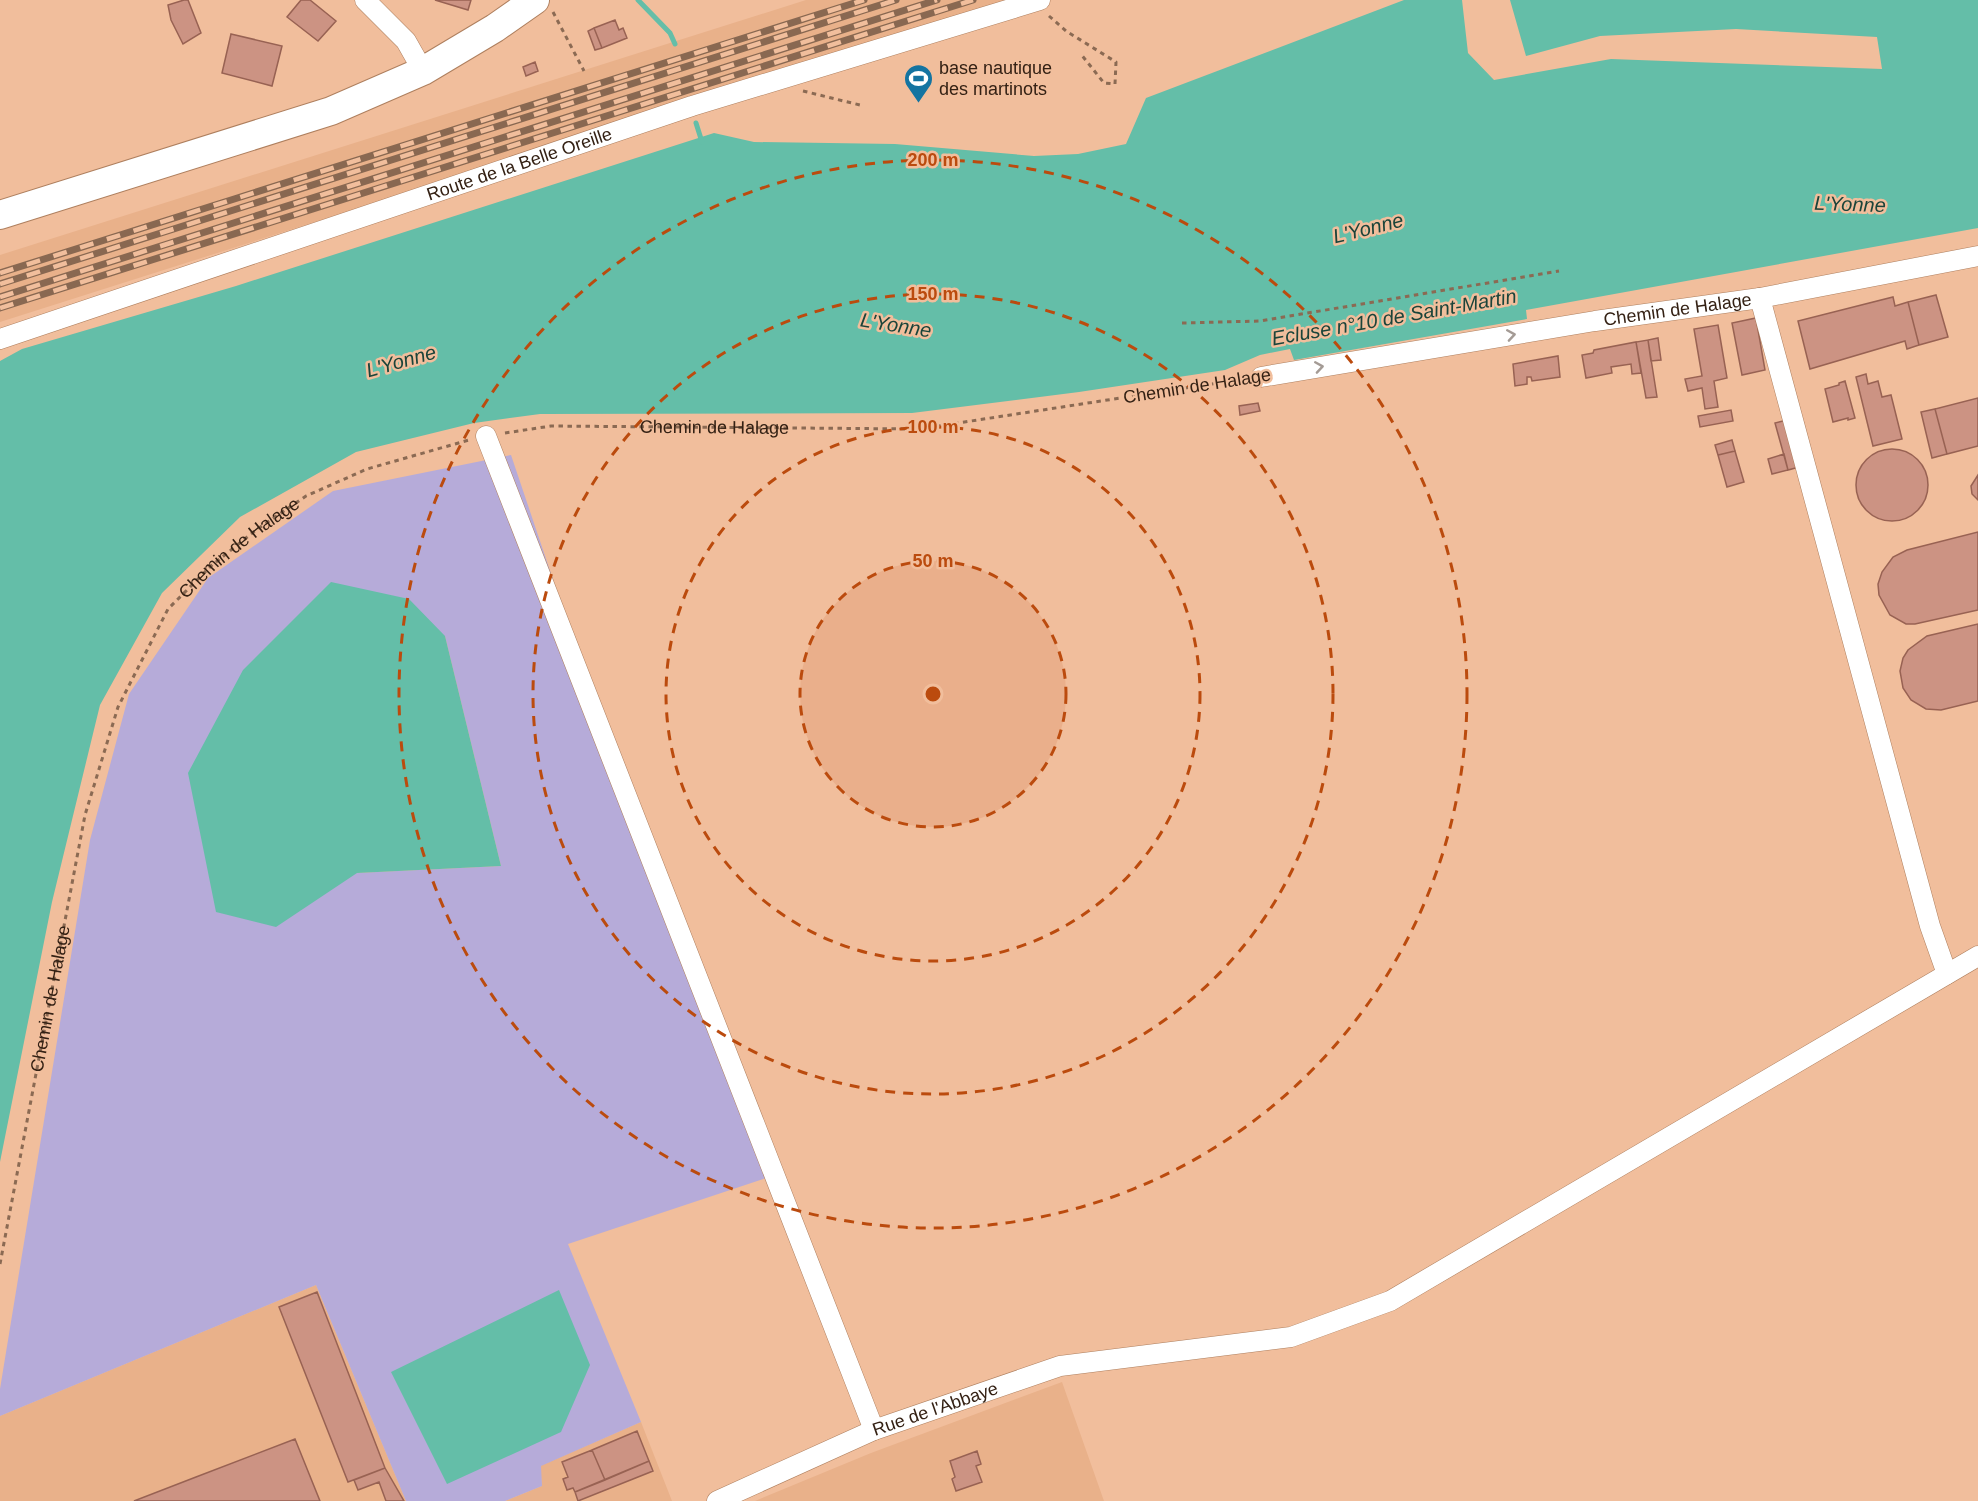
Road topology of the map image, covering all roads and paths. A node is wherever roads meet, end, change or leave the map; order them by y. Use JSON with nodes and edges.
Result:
{"nodes":[{"id":1,"x":365,"y":0,"type":"edge"},
{"id":2,"x":1036,"y":1,"type":"edge"},
{"id":3,"x":544,"y":5,"type":"edge"},
{"id":4,"x":1080,"y":53,"type":"dead end"},
{"id":5,"x":423,"y":71,"type":"junction"},
{"id":6,"x":584,"y":71,"type":"dead end"},
{"id":7,"x":770,"y":83,"type":"junction"},
{"id":8,"x":864,"y":106,"type":"dead end"},
{"id":9,"x":0,"y":215,"type":"edge"},
{"id":10,"x":1978,"y":256,"type":"edge"},
{"id":11,"x":1559,"y":271,"type":"dead end"},
{"id":12,"x":1760,"y":298,"type":"junction"},
{"id":13,"x":1182,"y":323,"type":"dead end"},
{"id":14,"x":0,"y":339,"type":"edge"},
{"id":15,"x":1261,"y":377,"type":"joint"},
{"id":16,"x":486,"y":436,"type":"junction"},
{"id":17,"x":1978,"y":956,"type":"edge"},
{"id":18,"x":1947,"y":974,"type":"junction"},
{"id":19,"x":0,"y":1264,"type":"edge"},
{"id":20,"x":874,"y":1430,"type":"junction"},
{"id":21,"x":717,"y":1501,"type":"edge"}],
"edges":[{"from":1,"to":5,"type":"street"},
{"from":2,"to":4,"type":"path"},
{"from":2,"to":7,"type":"street","name":"Route de la Belle Oreille"},
{"from":3,"to":5,"type":"main road"},
{"from":3,"to":6,"type":"path"},
{"from":5,"to":9,"type":"main road"},
{"from":7,"to":8,"type":"path"},
{"from":7,"to":14,"type":"street","name":"Route de la Belle Oreille"},
{"from":10,"to":12,"type":"street","name":"Chemin de Halage"},
{"from":11,"to":13,"type":"path"},
{"from":15,"to":12,"type":"street","name":"Chemin de Halage","one_way":true},
{"from":12,"to":18,"type":"street"},
{"from":15,"to":16,"type":"path","name":"Chemin de Halage"},
{"from":16,"to":19,"type":"path","name":"Chemin de Halage"},
{"from":16,"to":20,"type":"street"},
{"from":17,"to":18,"type":"street","name":"Rue de l'Abbaye"},
{"from":18,"to":20,"type":"street","name":"Rue de l'Abbaye"},
{"from":20,"to":21,"type":"street","name":"Rue de l'Abbaye"}]}
